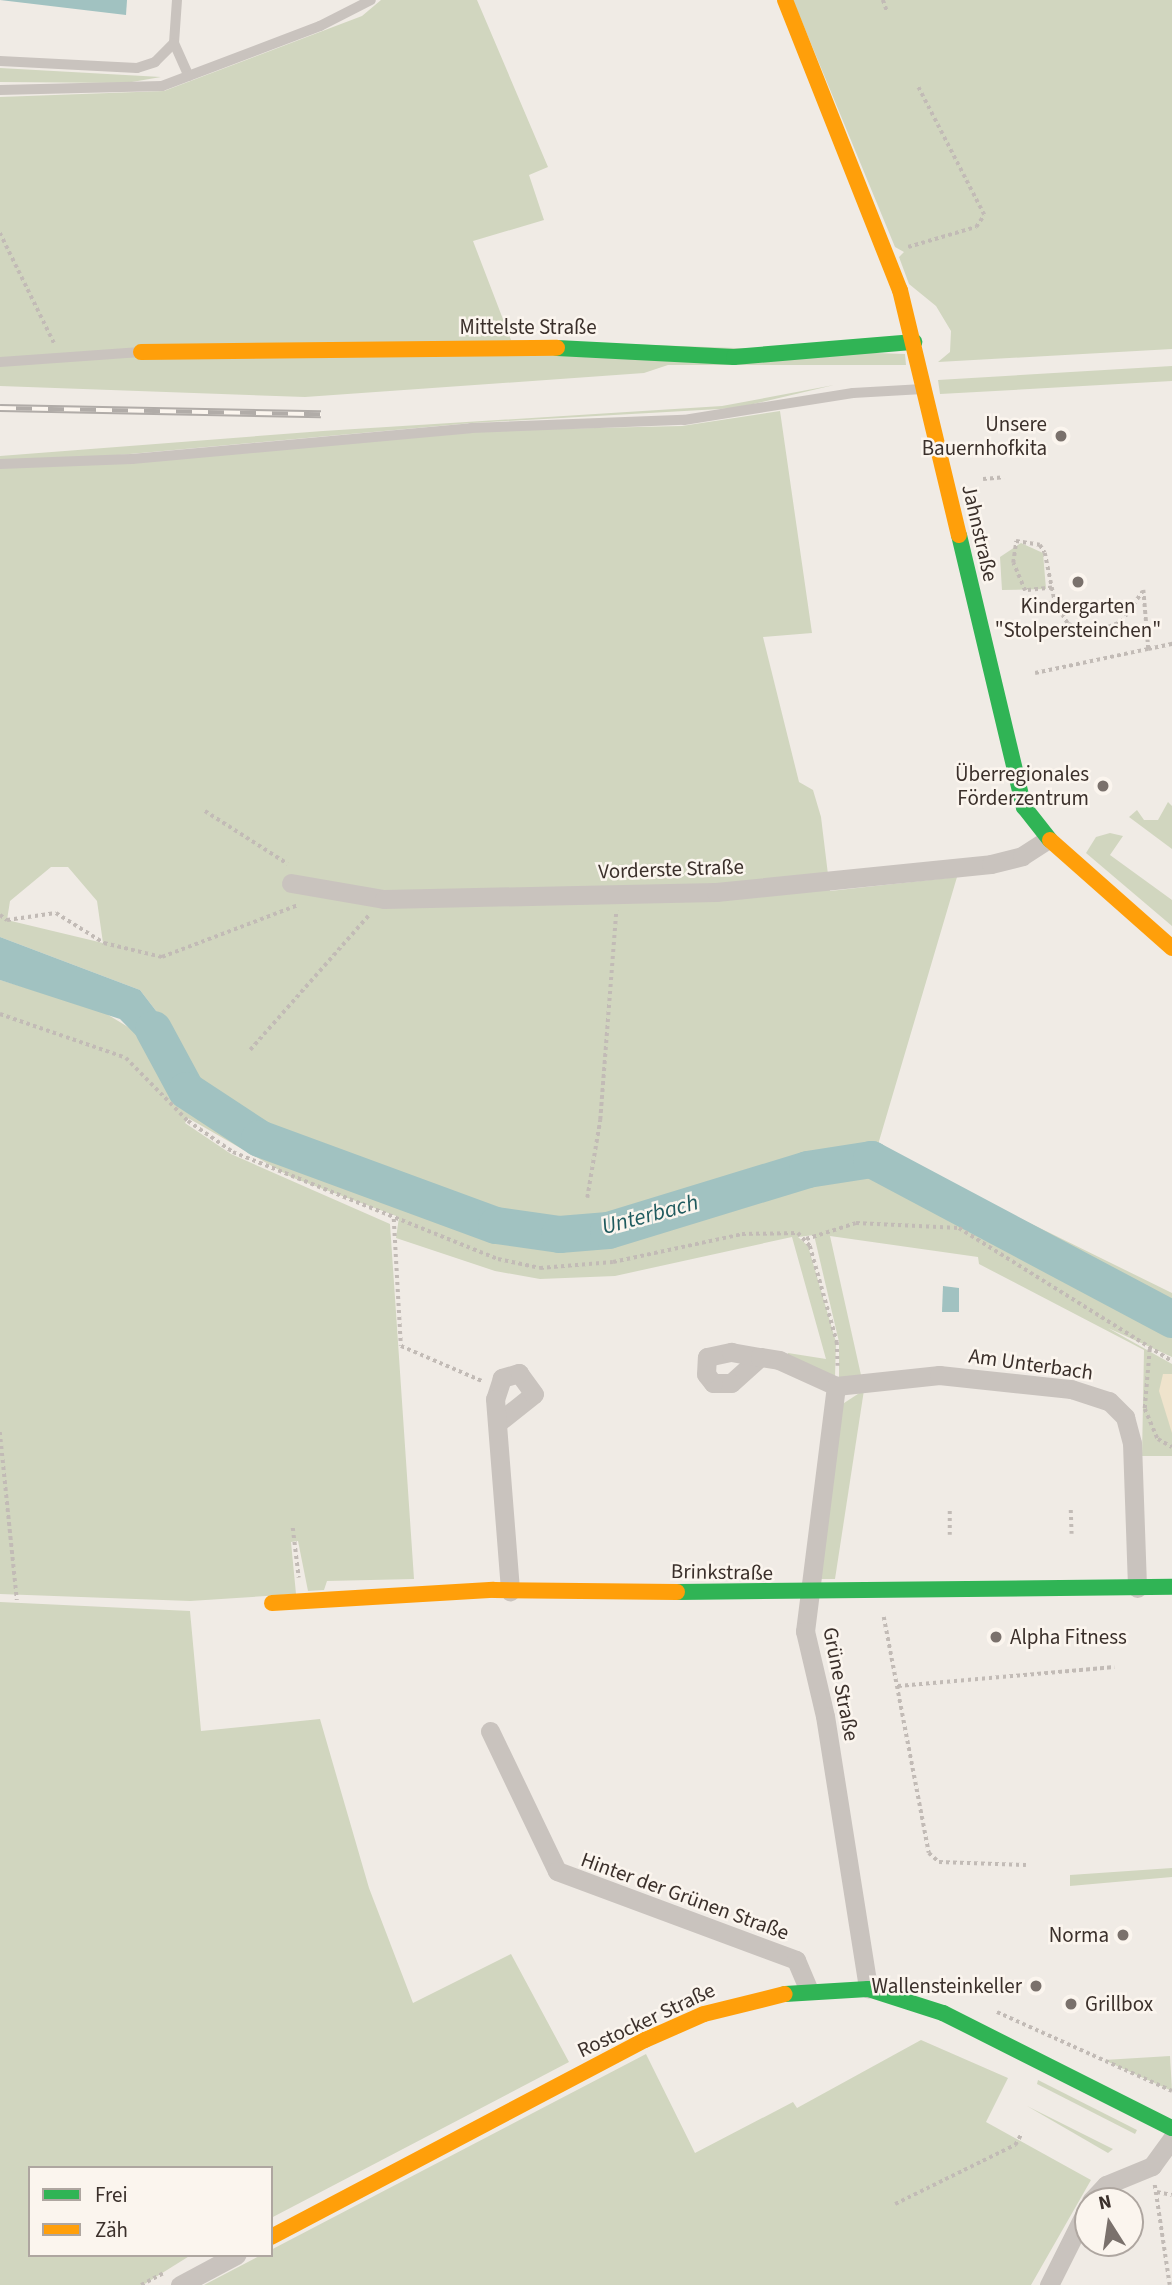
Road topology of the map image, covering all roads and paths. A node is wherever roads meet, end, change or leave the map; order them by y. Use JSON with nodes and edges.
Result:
{"nodes":[{"id":1,"x":177,"y":0,"type":"edge"},
{"id":2,"x":371,"y":0,"type":"edge"},
{"id":3,"x":785,"y":0,"type":"edge"},
{"id":4,"x":883,"y":0,"type":"edge"},
{"id":5,"x":887,"y":11,"type":"dead end"},
{"id":6,"x":174,"y":43,"type":"junction"},
{"id":7,"x":0,"y":61,"type":"edge"},
{"id":8,"x":189,"y":76,"type":"junction"},
{"id":9,"x":917,"y":85,"type":"dead end"},
{"id":10,"x":0,"y":90,"type":"edge"},
{"id":11,"x":0,"y":233,"type":"edge"},
{"id":12,"x":887,"y":255,"type":"junction"},
{"id":13,"x":914,"y":342,"type":"junction"},
{"id":14,"x":141,"y":352,"type":"joint"},
{"id":15,"x":61,"y":357,"type":"junction"},
{"id":16,"x":0,"y":362,"type":"edge"},
{"id":17,"x":926,"y":388,"type":"junction"},
{"id":18,"x":0,"y":464,"type":"edge"},
{"id":19,"x":1004,"y":477,"type":"dead end"},
{"id":20,"x":983,"y":480,"type":"dead end"},
{"id":21,"x":1052,"y":588,"type":"junction"},
{"id":22,"x":1055,"y":602,"type":"junction"},
{"id":23,"x":1021,"y":610,"type":"dead end"},
{"id":24,"x":1172,"y":644,"type":"edge"},
{"id":25,"x":1147,"y":649,"type":"junction"},
{"id":26,"x":1035,"y":673,"type":"dead end"},
{"id":27,"x":205,"y":811,"type":"dead end"},
{"id":28,"x":1046,"y":840,"type":"junction"},
{"id":29,"x":296,"y":877,"type":"joint"},
{"id":30,"x":328,"y":892,"type":"junction"},
{"id":31,"x":617,"y":894,"type":"junction"},
{"id":32,"x":384,"y":899,"type":"junction"},
{"id":33,"x":0,"y":915,"type":"edge"},
{"id":34,"x":1172,"y":948,"type":"edge"},
{"id":35,"x":0,"y":1014,"type":"edge"},
{"id":36,"x":250,"y":1050,"type":"dead end"},
{"id":37,"x":587,"y":1198,"type":"dead end"},
{"id":38,"x":394,"y":1219,"type":"junction"},
{"id":39,"x":806,"y":1239,"type":"junction"},
{"id":40,"x":1150,"y":1349,"type":"junction"},
{"id":41,"x":760,"y":1357,"type":"dead end"},
{"id":42,"x":1172,"y":1361,"type":"edge"},
{"id":43,"x":836,"y":1386,"type":"junction"},
{"id":44,"x":497,"y":1387,"type":"junction"},
{"id":45,"x":500,"y":1421,"type":"junction"},
{"id":46,"x":0,"y":1432,"type":"edge"},
{"id":47,"x":1172,"y":1447,"type":"edge"},
{"id":48,"x":1071,"y":1510,"type":"dead end"},
{"id":49,"x":950,"y":1511,"type":"dead end"},
{"id":50,"x":293,"y":1528,"type":"dead end"},
{"id":51,"x":1072,"y":1534,"type":"dead end"},
{"id":52,"x":950,"y":1535,"type":"dead end"},
{"id":53,"x":1172,"y":1587,"type":"edge"},
{"id":54,"x":1137,"y":1588,"type":"junction"},
{"id":55,"x":510,"y":1591,"type":"junction"},
{"id":56,"x":807,"y":1594,"type":"junction"},
{"id":57,"x":883,"y":1594,"type":"junction"},
{"id":58,"x":17,"y":1600,"type":"dead end"},
{"id":59,"x":301,"y":1601,"type":"junction"},
{"id":60,"x":272,"y":1603,"type":"dead end"},
{"id":61,"x":1114,"y":1667,"type":"dead end"},
{"id":62,"x":898,"y":1686,"type":"junction"},
{"id":63,"x":490,"y":1731,"type":"dead end"},
{"id":64,"x":1026,"y":1865,"type":"dead end"},
{"id":65,"x":808,"y":1988,"type":"junction"},
{"id":66,"x":868,"y":1989,"type":"junction"},
{"id":67,"x":984,"y":2007,"type":"dead end"},
{"id":68,"x":1172,"y":2091,"type":"edge"},
{"id":69,"x":1172,"y":2128,"type":"edge"},
{"id":70,"x":1022,"y":2133,"type":"dead end"},
{"id":71,"x":1172,"y":2138,"type":"edge"},
{"id":72,"x":1152,"y":2166,"type":"junction"},
{"id":73,"x":1104,"y":2187,"type":"edge"},
{"id":74,"x":1156,"y":2192,"type":"junction"},
{"id":75,"x":1172,"y":2194,"type":"edge"},
{"id":76,"x":895,"y":2204,"type":"dead end"},
{"id":77,"x":1074,"y":2235,"type":"edge"},
{"id":78,"x":273,"y":2236,"type":"edge"},
{"id":79,"x":232,"y":2257,"type":"edge"},
{"id":80,"x":180,"y":2285,"type":"edge"},
{"id":81,"x":1049,"y":2285,"type":"edge"},
{"id":82,"x":1170,"y":2285,"type":"edge"}],
"edges":[{"from":1,"to":6,"type":"lane"},
{"from":2,"to":8,"type":"lane"},
{"from":3,"to":12,"type":"street","name":"Jahnstraße"},
{"from":4,"to":5,"type":"path"},
{"from":6,"to":7,"type":"lane"},
{"from":6,"to":8,"type":"lane"},
{"from":8,"to":10,"type":"lane"},
{"from":9,"to":12,"type":"path"},
{"from":11,"to":15,"type":"path"},
{"from":12,"to":13,"type":"street","name":"Jahnstraße"},
{"from":13,"to":14,"type":"street","name":"Mittelste Straße"},
{"from":13,"to":17,"type":"street","name":"Jahnstraße"},
{"from":14,"to":15,"type":"lane"},
{"from":15,"to":16,"type":"lane"},
{"from":17,"to":18,"type":"lane"},
{"from":17,"to":28,"type":"street","name":"Jahnstraße"},
{"from":19,"to":20,"type":"path"},
{"from":21,"to":21,"type":"path"},
{"from":21,"to":22,"type":"path"},
{"from":22,"to":23,"type":"path"},
{"from":22,"to":25,"type":"path"},
{"from":24,"to":25,"type":"path"},
{"from":25,"to":26,"type":"path"},
{"from":27,"to":29,"type":"path"},
{"from":28,"to":31,"type":"street","name":"Vorderste Straße"},
{"from":28,"to":34,"type":"street","name":"Jahnstraße"},
{"from":29,"to":30,"type":"street","name":"Vorderste Straße"},
{"from":30,"to":32,"type":"street","name":"Vorderste Straße"},
{"from":30,"to":33,"type":"path"},
{"from":31,"to":32,"type":"street","name":"Vorderste Straße"},
{"from":31,"to":37,"type":"path"},
{"from":32,"to":36,"type":"path"},
{"from":35,"to":38,"type":"path"},
{"from":38,"to":39,"type":"path"},
{"from":38,"to":44,"type":"path"},
{"from":39,"to":40,"type":"path"},
{"from":39,"to":43,"type":"path"},
{"from":40,"to":42,"type":"path"},
{"from":40,"to":47,"type":"path"},
{"from":41,"to":43,"type":"street"},
{"from":43,"to":54,"type":"street","name":"Am Unterbach"},
{"from":43,"to":56,"type":"street","name":"Grüne Straße"},
{"from":44,"to":45,"type":"street"},
{"from":44,"to":45,"type":"street"},
{"from":45,"to":55,"type":"street"},
{"from":46,"to":58,"type":"path"},
{"from":48,"to":51,"type":"path"},
{"from":49,"to":52,"type":"path"},
{"from":50,"to":59,"type":"path"},
{"from":53,"to":54,"type":"street","name":"Brinkstraße"},
{"from":54,"to":57,"type":"street","name":"Brinkstraße"},
{"from":55,"to":56,"type":"street","name":"Brinkstraße"},
{"from":55,"to":59,"type":"street","name":"Brinkstraße"},
{"from":56,"to":57,"type":"street","name":"Brinkstraße"},
{"from":56,"to":66,"type":"street","name":"Grüne Straße"},
{"from":57,"to":62,"type":"path"},
{"from":59,"to":60,"type":"street","name":"Brinkstraße"},
{"from":61,"to":62,"type":"path"},
{"from":62,"to":64,"type":"path"},
{"from":63,"to":65,"type":"street","name":"Hinter der Grünen Straße"},
{"from":65,"to":66,"type":"street","name":"Rostocker Straße"},
{"from":65,"to":78,"type":"street","name":"Rostocker Straße"},
{"from":66,"to":69,"type":"street","name":"Rostocker Straße"},
{"from":67,"to":68,"type":"path"},
{"from":70,"to":76,"type":"path"},
{"from":71,"to":72,"type":"street"},
{"from":72,"to":73,"type":"street"},
{"from":72,"to":74,"type":"path"},
{"from":74,"to":75,"type":"path"},
{"from":74,"to":82,"type":"path"},
{"from":77,"to":81,"type":"street"},
{"from":79,"to":80,"type":"street"}]}
